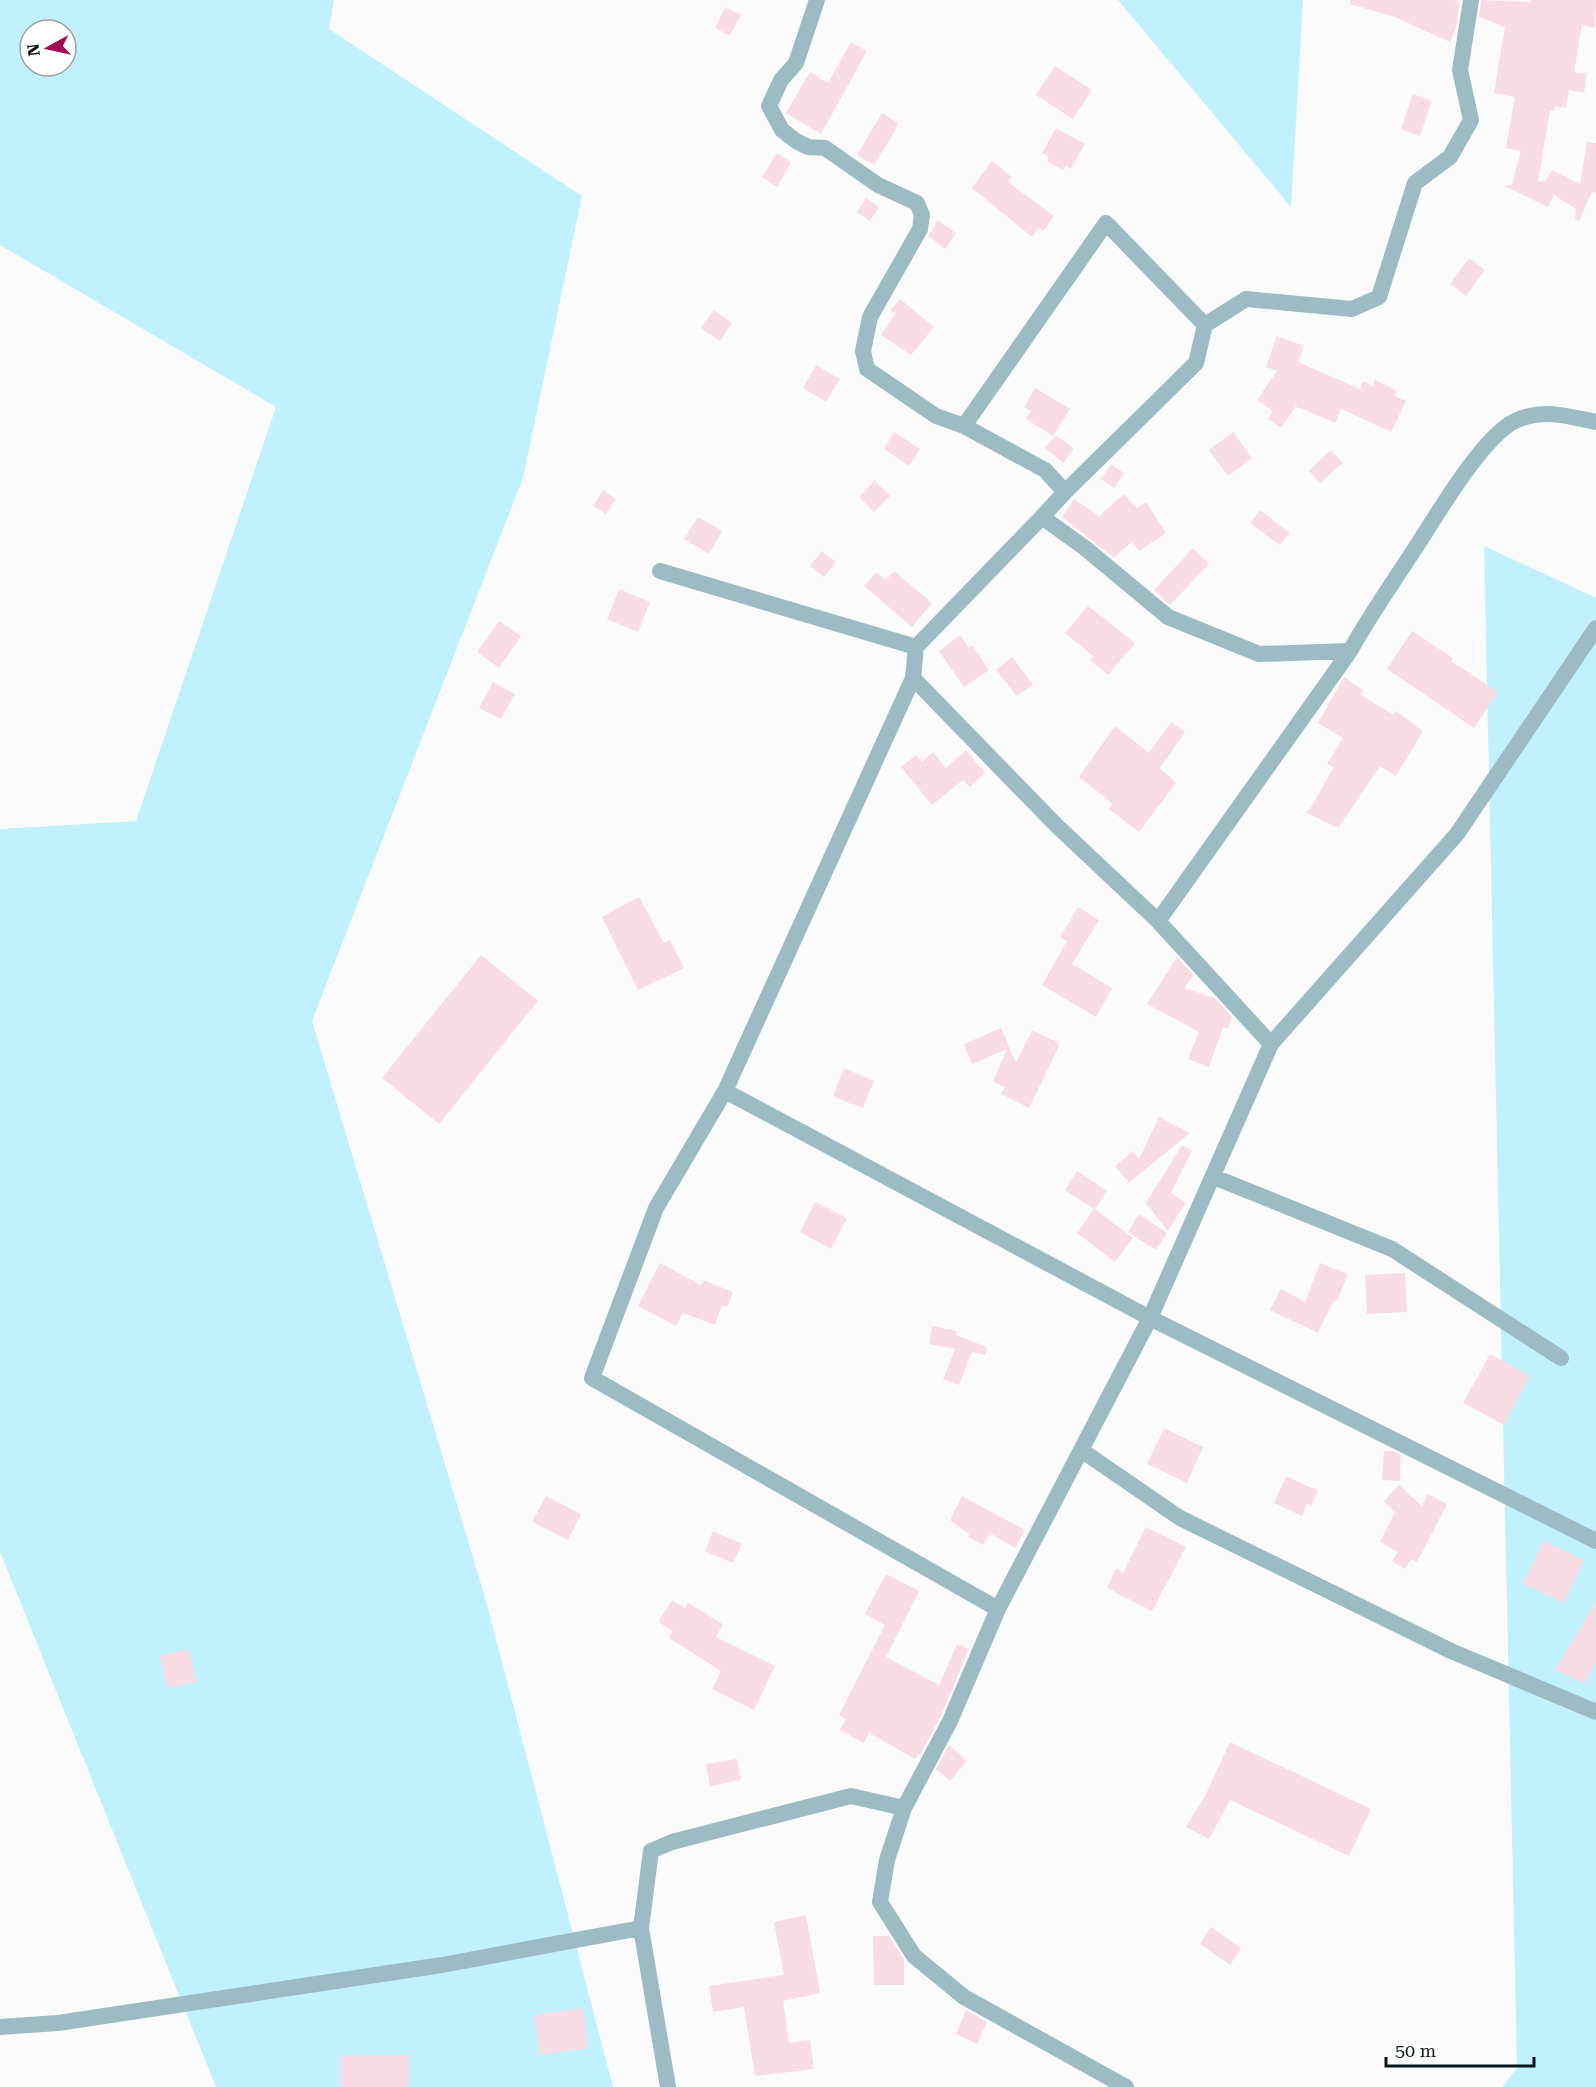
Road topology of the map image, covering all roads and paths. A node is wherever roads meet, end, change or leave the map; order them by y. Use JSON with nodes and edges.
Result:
{"nodes":[{"id":1,"x":817,"y":0,"type":"edge"},
{"id":2,"x":1471,"y":0,"type":"edge"},
{"id":3,"x":1205,"y":325,"type":"junction"},
{"id":4,"x":1596,"y":422,"type":"edge"},
{"id":5,"x":964,"y":426,"type":"junction"},
{"id":6,"x":1065,"y":492,"type":"junction"},
{"id":7,"x":1042,"y":517,"type":"junction"},
{"id":8,"x":660,"y":571,"type":"dead end"},
{"id":9,"x":1596,"y":628,"type":"edge"},
{"id":10,"x":916,"y":647,"type":"junction"},
{"id":11,"x":1350,"y":651,"type":"junction"},
{"id":12,"x":913,"y":678,"type":"junction"},
{"id":13,"x":1158,"y":921,"type":"junction"},
{"id":14,"x":1271,"y":1044,"type":"junction"},
{"id":15,"x":725,"y":1091,"type":"junction"},
{"id":16,"x":1214,"y":1177,"type":"junction"},
{"id":17,"x":1150,"y":1318,"type":"junction"},
{"id":18,"x":1561,"y":1358,"type":"dead end"},
{"id":19,"x":1081,"y":1450,"type":"junction"},
{"id":20,"x":1596,"y":1541,"type":"edge"},
{"id":21,"x":998,"y":1609,"type":"junction"},
{"id":22,"x":1596,"y":1712,"type":"edge"},
{"id":23,"x":904,"y":1808,"type":"junction"},
{"id":24,"x":641,"y":1928,"type":"junction"},
{"id":25,"x":0,"y":2027,"type":"edge"},
{"id":26,"x":668,"y":2087,"type":"edge"},
{"id":27,"x":1126,"y":2087,"type":"edge"}],
"edges":[{"from":1,"to":5,"type":"street"},
{"from":2,"to":3,"type":"street"},
{"from":3,"to":5,"type":"street"},
{"from":3,"to":6,"type":"street"},
{"from":4,"to":11,"type":"street"},
{"from":5,"to":6,"type":"street"},
{"from":6,"to":7,"type":"street"},
{"from":7,"to":10,"type":"street"},
{"from":7,"to":11,"type":"street"},
{"from":8,"to":10,"type":"street"},
{"from":9,"to":14,"type":"street"},
{"from":10,"to":12,"type":"street"},
{"from":11,"to":13,"type":"street"},
{"from":12,"to":13,"type":"street"},
{"from":12,"to":15,"type":"street"},
{"from":13,"to":14,"type":"street"},
{"from":14,"to":16,"type":"street"},
{"from":15,"to":17,"type":"street"},
{"from":15,"to":21,"type":"street"},
{"from":16,"to":17,"type":"street"},
{"from":16,"to":18,"type":"street"},
{"from":17,"to":19,"type":"street"},
{"from":17,"to":20,"type":"street"},
{"from":19,"to":21,"type":"street"},
{"from":19,"to":22,"type":"street"},
{"from":21,"to":23,"type":"street"},
{"from":23,"to":24,"type":"street"},
{"from":23,"to":27,"type":"street"},
{"from":24,"to":25,"type":"street"},
{"from":24,"to":26,"type":"street"}]}
